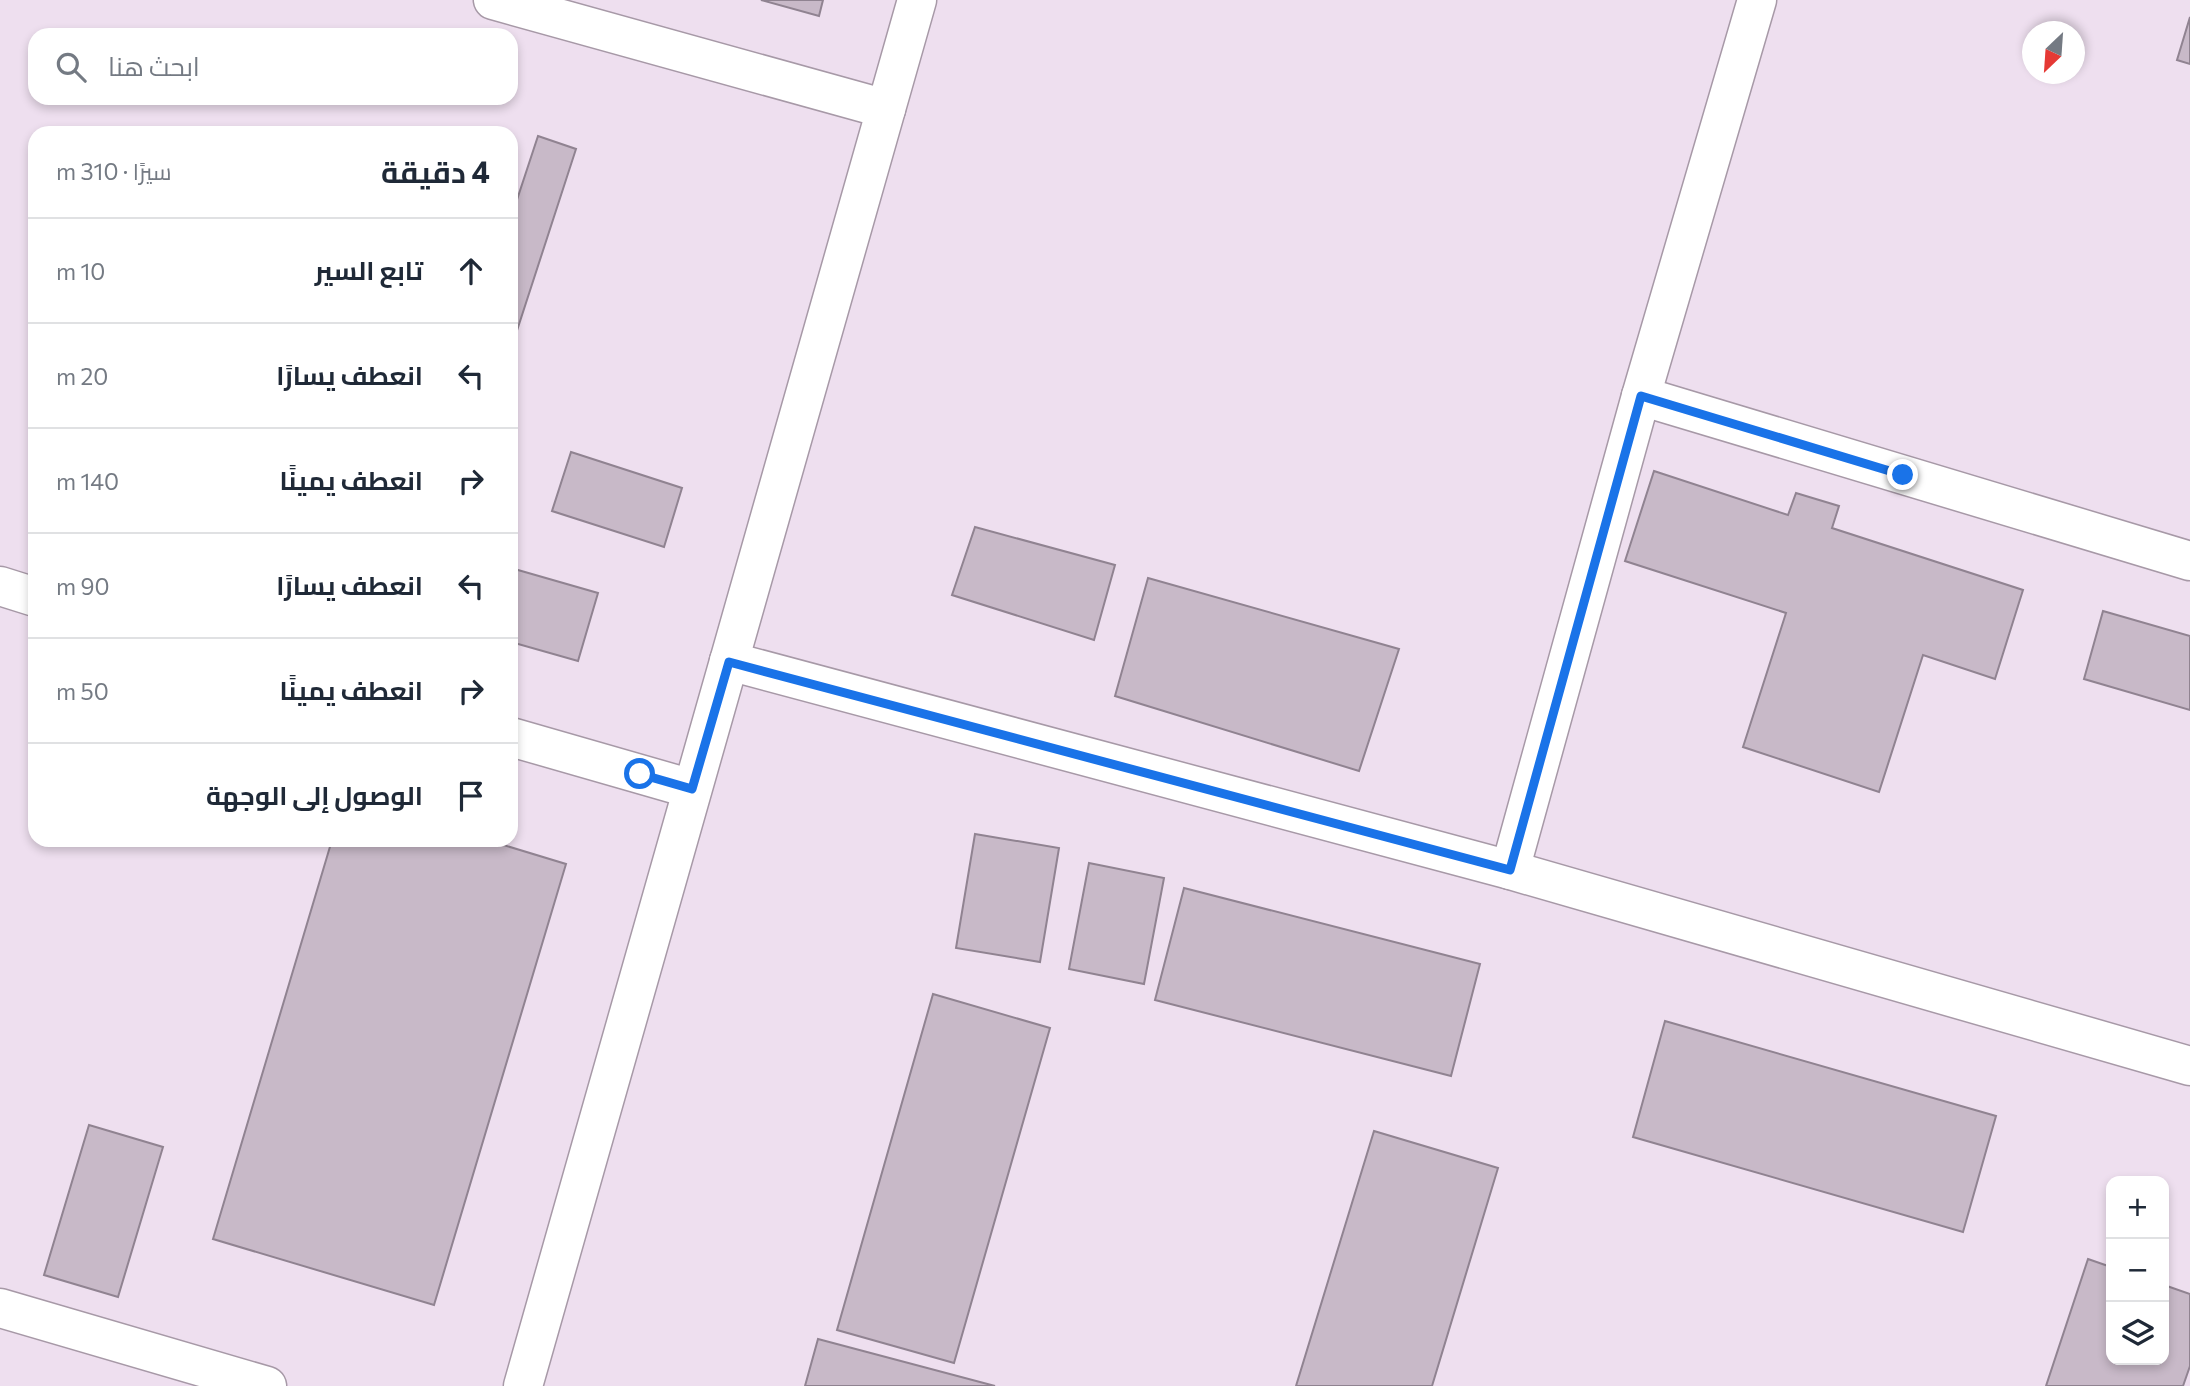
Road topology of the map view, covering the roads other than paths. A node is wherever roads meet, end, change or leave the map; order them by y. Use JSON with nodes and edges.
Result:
{"nodes":[{"id":1,"x":494,"y":0,"type":"edge"},
{"id":2,"x":917,"y":0,"type":"edge"},
{"id":3,"x":1757,"y":0,"type":"edge"},
{"id":4,"x":886,"y":109,"type":"junction"},
{"id":5,"x":1641,"y":396,"type":"junction"},
{"id":6,"x":2190,"y":561,"type":"edge"},
{"id":7,"x":0,"y":586,"type":"edge"},
{"id":8,"x":28,"y":595,"type":"edge"},
{"id":9,"x":729,"y":662,"type":"junction"},
{"id":10,"x":518,"y":739,"type":"edge"},
{"id":11,"x":692,"y":789,"type":"junction"},
{"id":12,"x":1510,"y":870,"type":"junction"},
{"id":13,"x":2190,"y":1066,"type":"edge"},
{"id":14,"x":0,"y":1308,"type":"edge"},
{"id":15,"x":267,"y":1386,"type":"edge"},
{"id":16,"x":523,"y":1386,"type":"edge"}],
"edges":[{"from":1,"to":4,"type":"lane"},
{"from":2,"to":4,"type":"lane"},
{"from":3,"to":5,"type":"lane"},
{"from":4,"to":9,"type":"lane"},
{"from":5,"to":6,"type":"lane"},
{"from":5,"to":12,"type":"lane"},
{"from":7,"to":8,"type":"lane"},
{"from":9,"to":11,"type":"lane"},
{"from":9,"to":12,"type":"lane"},
{"from":10,"to":11,"type":"lane"},
{"from":11,"to":16,"type":"lane"},
{"from":12,"to":13,"type":"lane"},
{"from":14,"to":15,"type":"lane"}]}
